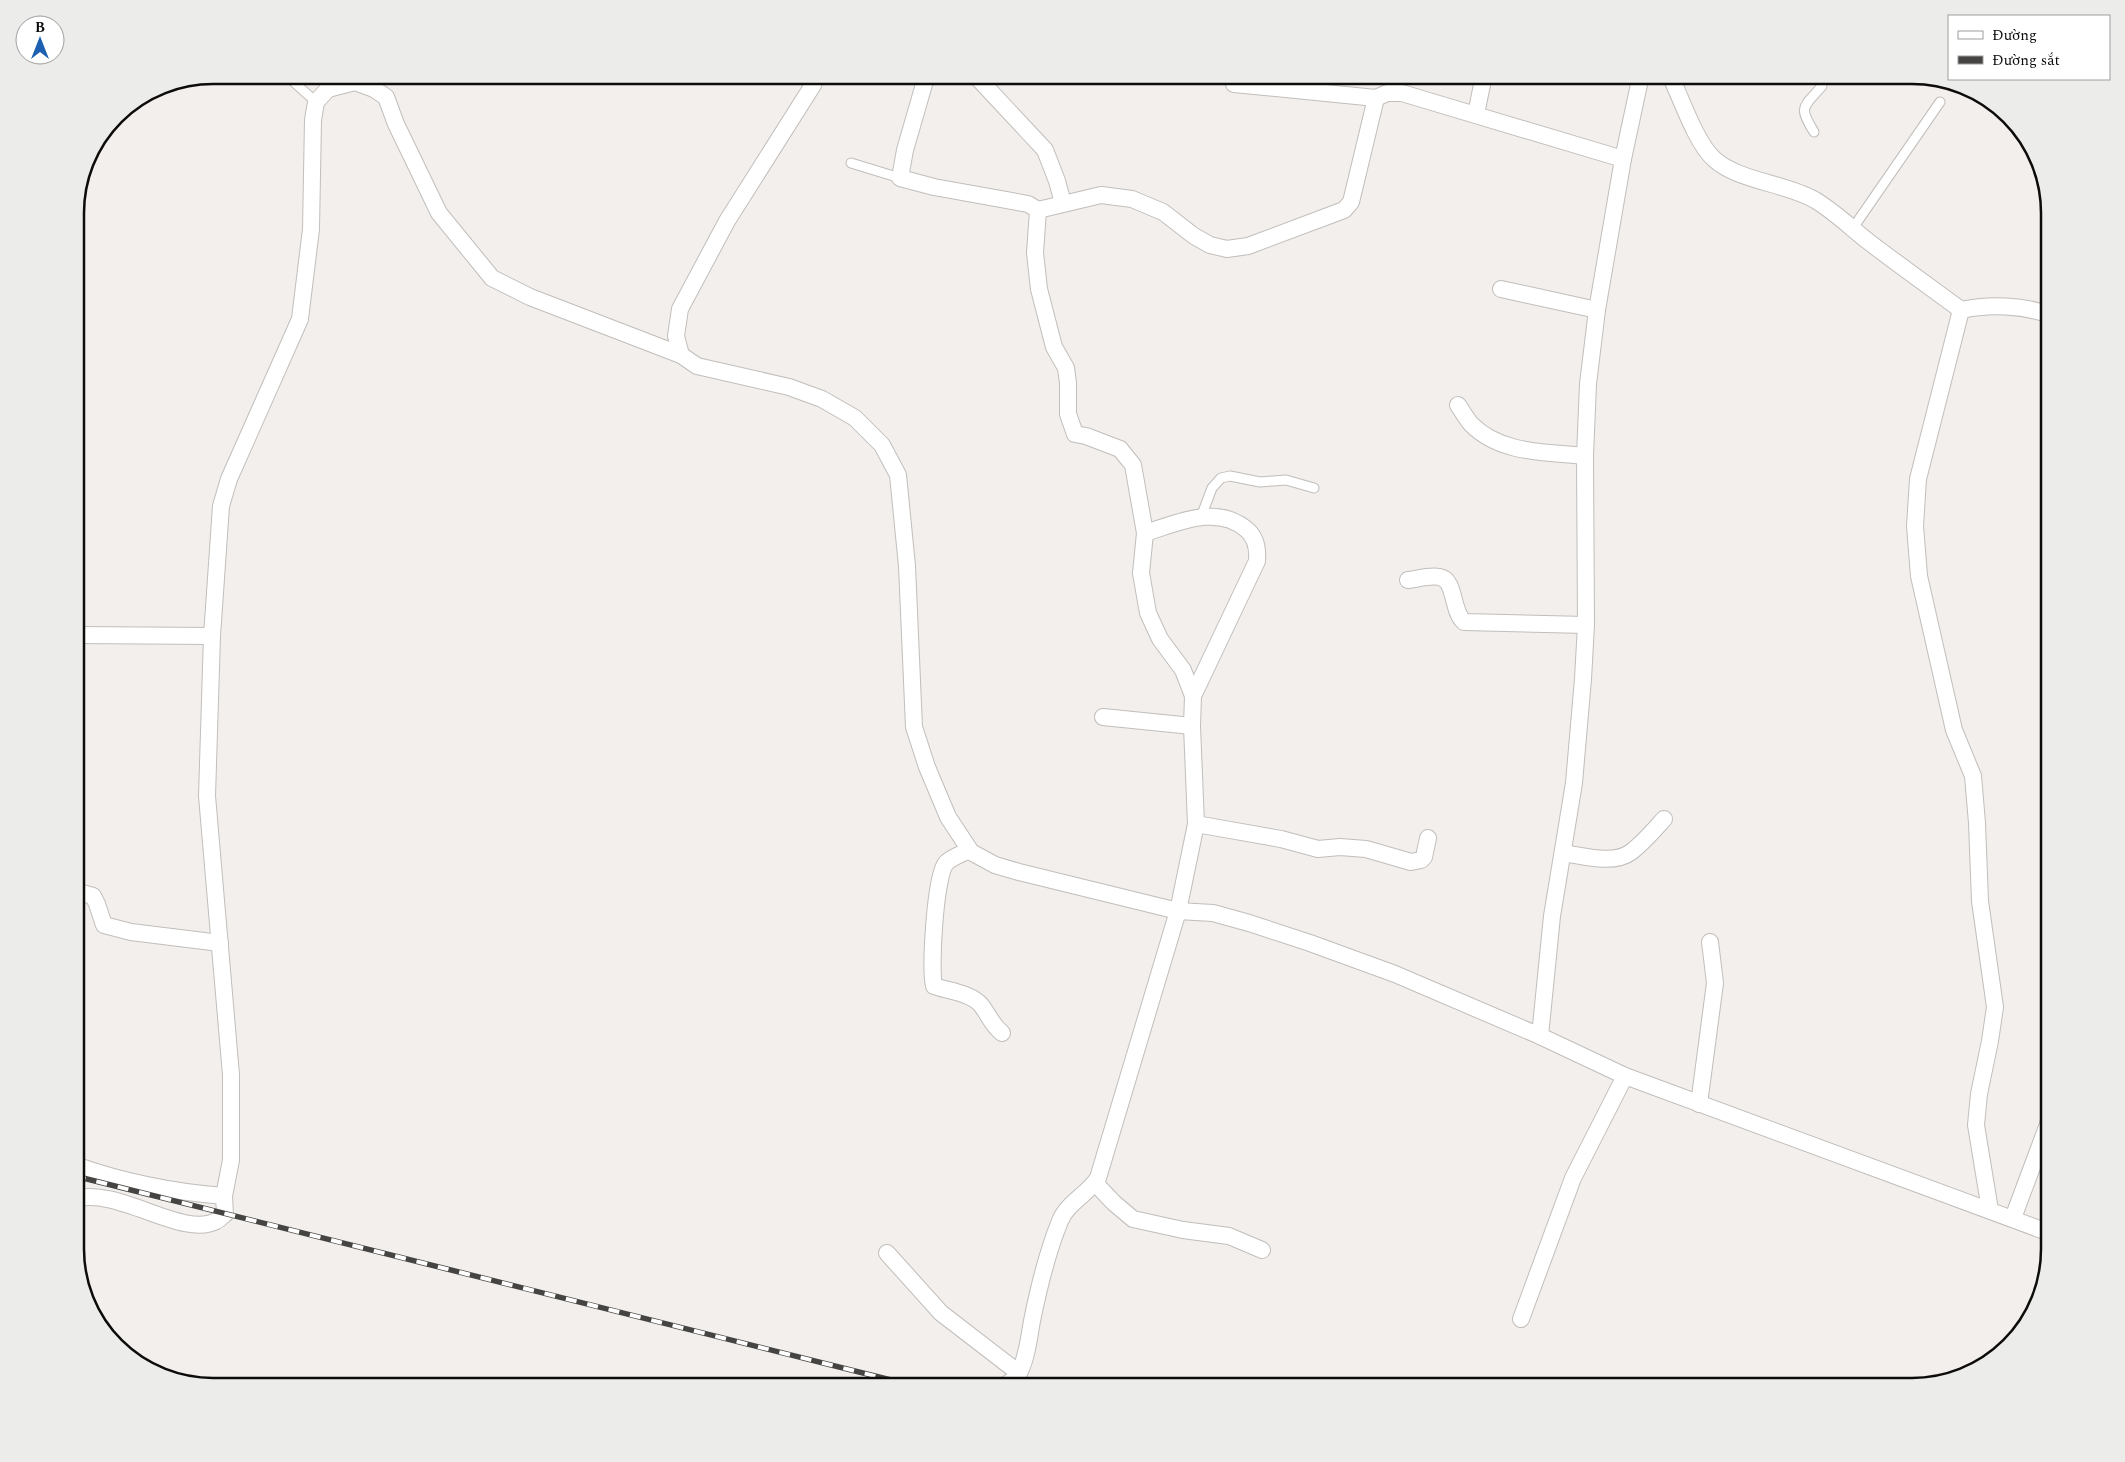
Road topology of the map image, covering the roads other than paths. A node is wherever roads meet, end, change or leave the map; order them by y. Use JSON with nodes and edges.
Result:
{"nodes":[{"id":1,"x":296,"y":84,"type":"edge"},
{"id":2,"x":347,"y":84,"type":"edge"},
{"id":3,"x":360,"y":84,"type":"edge"},
{"id":4,"x":812,"y":84,"type":"edge"},
{"id":5,"x":923,"y":84,"type":"edge"},
{"id":6,"x":983,"y":84,"type":"edge"},
{"id":7,"x":1234,"y":84,"type":"dead end"},
{"id":8,"x":1482,"y":84,"type":"edge"},
{"id":9,"x":1639,"y":84,"type":"edge"},
{"id":10,"x":1674,"y":84,"type":"edge"},
{"id":11,"x":1822,"y":84,"type":"edge"},
{"id":12,"x":1376,"y":98,"type":"junction"},
{"id":13,"x":316,"y":102,"type":"junction"},
{"id":14,"x":1940,"y":102,"type":"dead end"},
{"id":15,"x":1476,"y":114,"type":"junction"},
{"id":16,"x":1814,"y":132,"type":"dead end"},
{"id":17,"x":1623,"y":159,"type":"junction"},
{"id":18,"x":851,"y":163,"type":"dead end"},
{"id":19,"x":900,"y":178,"type":"junction"},
{"id":20,"x":1062,"y":204,"type":"junction"},
{"id":21,"x":1038,"y":210,"type":"junction"},
{"id":22,"x":1853,"y":228,"type":"junction"},
{"id":23,"x":1501,"y":289,"type":"dead end"},
{"id":24,"x":1597,"y":310,"type":"junction"},
{"id":25,"x":1961,"y":310,"type":"junction"},
{"id":26,"x":2041,"y":313,"type":"edge"},
{"id":27,"x":681,"y":355,"type":"junction"},
{"id":28,"x":1458,"y":404,"type":"dead end"},
{"id":29,"x":1585,"y":456,"type":"junction"},
{"id":30,"x":1314,"y":488,"type":"dead end"},
{"id":31,"x":1201,"y":517,"type":"junction"},
{"id":32,"x":1145,"y":533,"type":"junction"},
{"id":33,"x":1408,"y":580,"type":"dead end"},
{"id":34,"x":1586,"y":625,"type":"junction"},
{"id":35,"x":84,"y":635,"type":"edge"},
{"id":36,"x":212,"y":636,"type":"junction"},
{"id":37,"x":1193,"y":696,"type":"junction"},
{"id":38,"x":1103,"y":717,"type":"dead end"},
{"id":39,"x":1192,"y":726,"type":"junction"},
{"id":40,"x":1664,"y":819,"type":"dead end"},
{"id":41,"x":1196,"y":824,"type":"junction"},
{"id":42,"x":1428,"y":838,"type":"dead end"},
{"id":43,"x":969,"y":850,"type":"junction"},
{"id":44,"x":1563,"y":853,"type":"junction"},
{"id":45,"x":84,"y":894,"type":"edge"},
{"id":46,"x":1178,"y":911,"type":"junction"},
{"id":47,"x":1710,"y":942,"type":"dead end"},
{"id":48,"x":220,"y":943,"type":"junction"},
{"id":49,"x":1002,"y":1033,"type":"dead end"},
{"id":50,"x":1540,"y":1036,"type":"junction"},
{"id":51,"x":1625,"y":1076,"type":"junction"},
{"id":52,"x":1699,"y":1104,"type":"junction"},
{"id":53,"x":2041,"y":1142,"type":"edge"},
{"id":54,"x":84,"y":1168,"type":"edge"},
{"id":55,"x":1095,"y":1183,"type":"junction"},
{"id":56,"x":84,"y":1196,"type":"edge"},
{"id":57,"x":224,"y":1196,"type":"junction"},
{"id":58,"x":1990,"y":1210,"type":"junction"},
{"id":59,"x":2013,"y":1218,"type":"junction"},
{"id":60,"x":2041,"y":1229,"type":"edge"},
{"id":61,"x":1262,"y":1250,"type":"dead end"},
{"id":62,"x":887,"y":1253,"type":"dead end"},
{"id":63,"x":1521,"y":1319,"type":"dead end"},
{"id":64,"x":1019,"y":1373,"type":"junction"},
{"id":65,"x":1015,"y":1378,"type":"edge"}],
"edges":[{"from":1,"to":13,"type":"lane"},
{"from":2,"to":13,"type":"street"},
{"from":3,"to":27,"type":"street"},
{"from":4,"to":27,"type":"street"},
{"from":5,"to":19,"type":"street"},
{"from":6,"to":20,"type":"street"},
{"from":7,"to":12,"type":"street"},
{"from":8,"to":15,"type":"street"},
{"from":9,"to":17,"type":"street"},
{"from":10,"to":22,"type":"street"},
{"from":11,"to":16,"type":"lane"},
{"from":12,"to":15,"type":"street"},
{"from":12,"to":20,"type":"street"},
{"from":13,"to":36,"type":"street"},
{"from":14,"to":22,"type":"lane"},
{"from":15,"to":17,"type":"street"},
{"from":17,"to":24,"type":"street"},
{"from":18,"to":19,"type":"lane"},
{"from":19,"to":21,"type":"street"},
{"from":20,"to":21,"type":"street"},
{"from":21,"to":32,"type":"street"},
{"from":22,"to":25,"type":"street"},
{"from":23,"to":24,"type":"street"},
{"from":24,"to":29,"type":"street"},
{"from":25,"to":26,"type":"street"},
{"from":25,"to":58,"type":"street"},
{"from":27,"to":43,"type":"street"},
{"from":28,"to":29,"type":"street"},
{"from":29,"to":34,"type":"street"},
{"from":30,"to":31,"type":"lane"},
{"from":31,"to":32,"type":"street"},
{"from":31,"to":37,"type":"street"},
{"from":32,"to":37,"type":"street"},
{"from":33,"to":34,"type":"street"},
{"from":34,"to":44,"type":"street"},
{"from":35,"to":36,"type":"street"},
{"from":36,"to":48,"type":"street"},
{"from":37,"to":39,"type":"street"},
{"from":38,"to":39,"type":"street"},
{"from":39,"to":41,"type":"street"},
{"from":40,"to":44,"type":"street"},
{"from":41,"to":42,"type":"street"},
{"from":41,"to":46,"type":"street"},
{"from":43,"to":46,"type":"street"},
{"from":43,"to":49,"type":"street"},
{"from":44,"to":50,"type":"street"},
{"from":45,"to":48,"type":"street"},
{"from":46,"to":50,"type":"street"},
{"from":46,"to":55,"type":"street"},
{"from":47,"to":52,"type":"street"},
{"from":48,"to":57,"type":"street"},
{"from":50,"to":51,"type":"street"},
{"from":51,"to":52,"type":"street"},
{"from":51,"to":63,"type":"street"},
{"from":52,"to":58,"type":"street"},
{"from":53,"to":59,"type":"street"},
{"from":54,"to":57,"type":"street"},
{"from":55,"to":61,"type":"street"},
{"from":55,"to":64,"type":"street"},
{"from":56,"to":57,"type":"street"},
{"from":58,"to":59,"type":"street"},
{"from":59,"to":60,"type":"street"},
{"from":62,"to":64,"type":"street"},
{"from":64,"to":65,"type":"street"}]}
